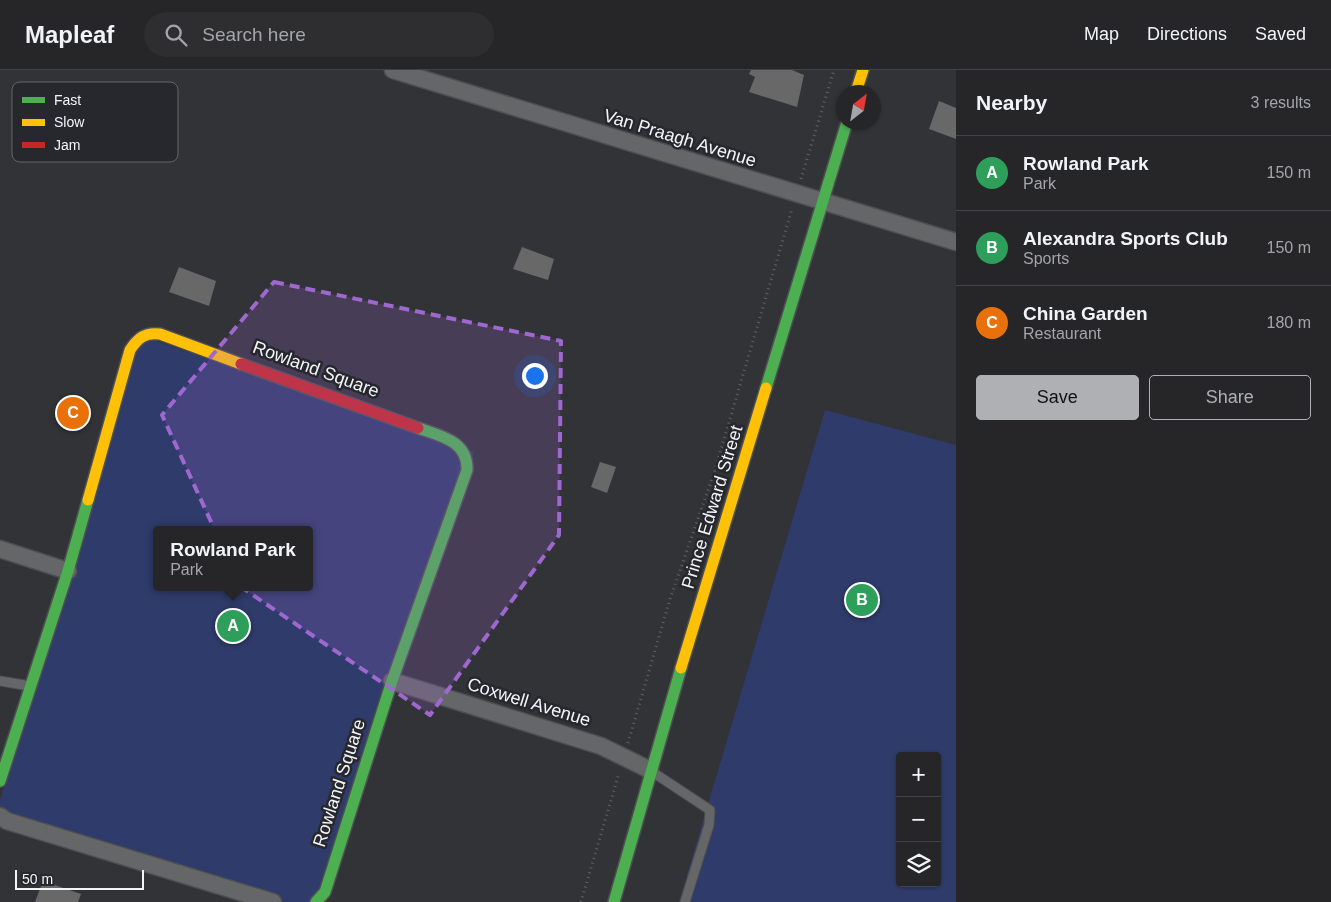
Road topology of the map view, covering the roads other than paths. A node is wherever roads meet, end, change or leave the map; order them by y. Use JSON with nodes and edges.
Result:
{"nodes":[{"id":1,"x":393,"y":70,"type":"edge"},
{"id":2,"x":863,"y":70,"type":"edge"},
{"id":3,"x":858,"y":85,"type":"edge"},
{"id":4,"x":845,"y":130,"type":"edge"},
{"id":5,"x":824,"y":202,"type":"junction"},
{"id":6,"x":956,"y":242,"type":"edge"},
{"id":7,"x":0,"y":549,"type":"edge"},
{"id":8,"x":68,"y":571,"type":"junction"},
{"id":9,"x":0,"y":681,"type":"edge"},
{"id":10,"x":392,"y":681,"type":"junction"},
{"id":11,"x":30,"y":686,"type":"junction"},
{"id":12,"x":650,"y":770,"type":"junction"},
{"id":13,"x":0,"y":781,"type":"edge"},
{"id":14,"x":0,"y":816,"type":"edge"},
{"id":15,"x":273,"y":902,"type":"edge"},
{"id":16,"x":316,"y":902,"type":"edge"},
{"id":17,"x":614,"y":902,"type":"edge"},
{"id":18,"x":685,"y":902,"type":"edge"}],
"edges":[{"from":1,"to":5,"type":"street","name":"Van Praagh Avenue"},
{"from":2,"to":3,"type":"street"},
{"from":4,"to":5,"type":"street","name":"Prince Edward Street"},
{"from":5,"to":6,"type":"street","name":"Van Praagh Avenue"},
{"from":5,"to":12,"type":"street","name":"Prince Edward Street"},
{"from":7,"to":8,"type":"street"},
{"from":8,"to":10,"type":"street","name":"Rowland Square"},
{"from":8,"to":11,"type":"street","name":"Rowland Square"},
{"from":9,"to":11,"type":"lane"},
{"from":10,"to":12,"type":"street","name":"Coxwell Avenue"},
{"from":10,"to":16,"type":"street","name":"Rowland Square"},
{"from":11,"to":13,"type":"street","name":"Rowland Square"},
{"from":12,"to":17,"type":"street","name":"Prince Edward Street"},
{"from":12,"to":18,"type":"lane"},
{"from":14,"to":15,"type":"street"}]}
